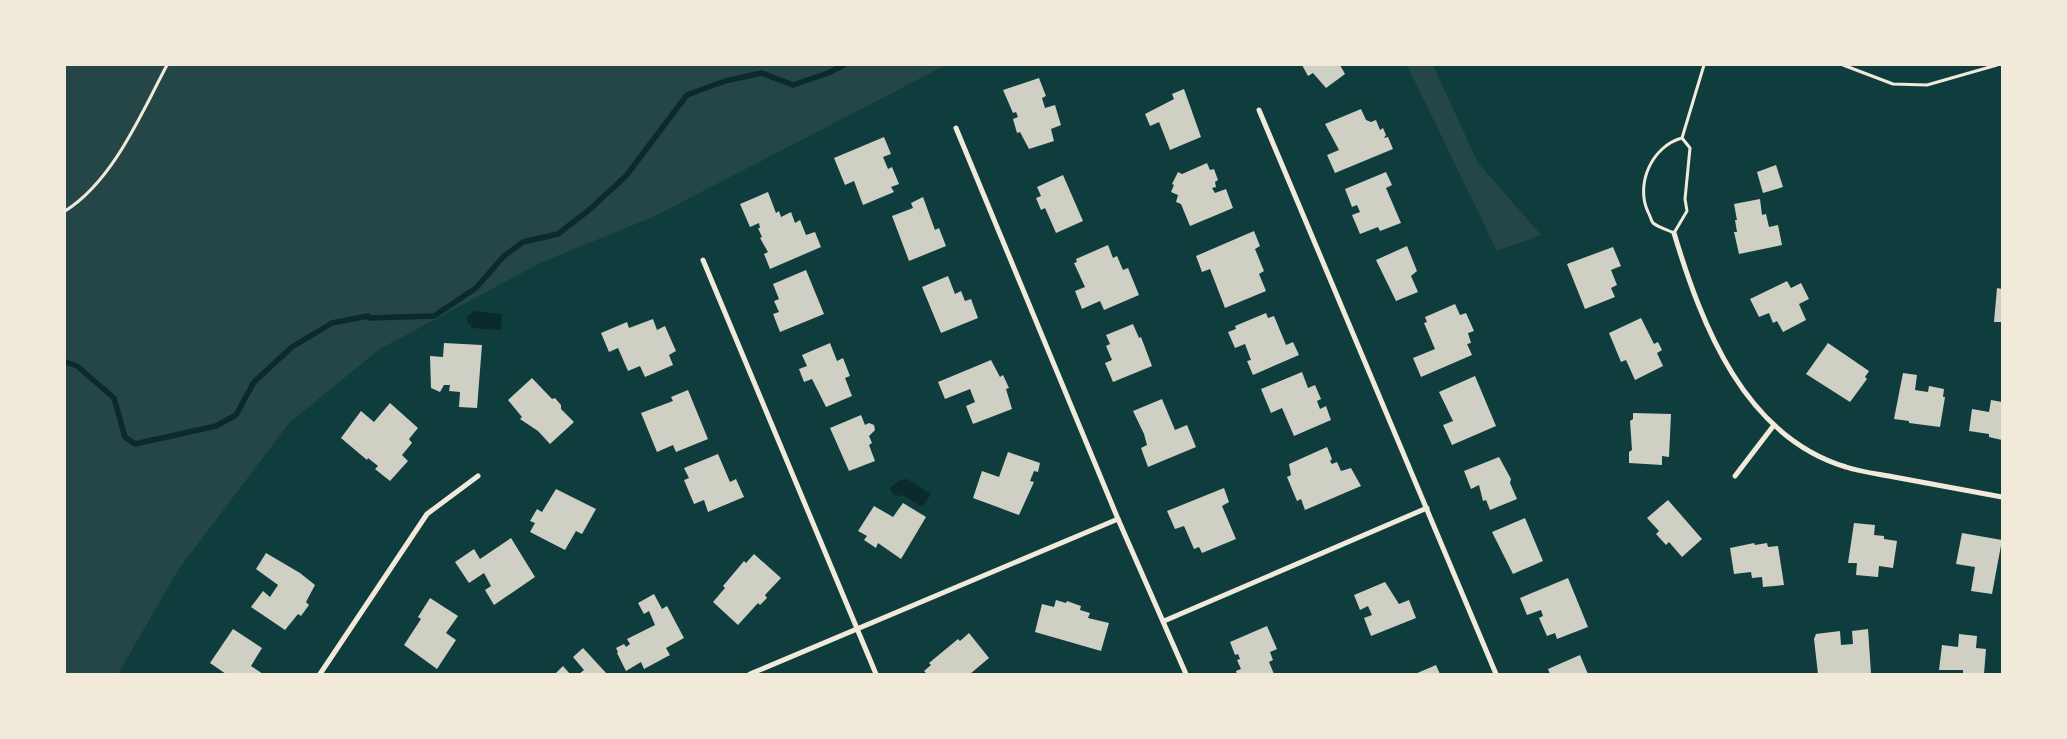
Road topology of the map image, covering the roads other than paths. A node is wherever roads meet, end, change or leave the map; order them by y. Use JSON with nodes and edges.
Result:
{"nodes":[{"id":1,"x":1259,"y":110,"type":"dead end"},
{"id":2,"x":956,"y":128,"type":"dead end"},
{"id":3,"x":1674,"y":233,"type":"road end"},
{"id":4,"x":702,"y":260,"type":"dead end"},
{"id":5,"x":1774,"y":425,"type":"junction"},
{"id":6,"x":478,"y":476,"type":"dead end"},
{"id":7,"x":1735,"y":476,"type":"dead end"},
{"id":8,"x":2002,"y":497,"type":"edge"},
{"id":9,"x":1427,"y":508,"type":"junction"},
{"id":10,"x":1118,"y":518,"type":"junction"},
{"id":11,"x":1164,"y":621,"type":"junction"},
{"id":12,"x":856,"y":629,"type":"junction"},
{"id":13,"x":320,"y":674,"type":"edge"},
{"id":14,"x":750,"y":674,"type":"edge"},
{"id":15,"x":876,"y":674,"type":"edge"},
{"id":16,"x":1186,"y":674,"type":"edge"},
{"id":17,"x":1496,"y":674,"type":"edge"}],
"edges":[{"from":1,"to":9,"type":"street"},
{"from":2,"to":10,"type":"street"},
{"from":3,"to":5,"type":"street"},
{"from":4,"to":12,"type":"street"},
{"from":5,"to":7,"type":"street"},
{"from":5,"to":8,"type":"street"},
{"from":6,"to":13,"type":"street"},
{"from":9,"to":11,"type":"street"},
{"from":9,"to":17,"type":"street"},
{"from":10,"to":11,"type":"street"},
{"from":10,"to":12,"type":"street"},
{"from":11,"to":16,"type":"street"},
{"from":12,"to":14,"type":"street"},
{"from":12,"to":15,"type":"street"}]}
